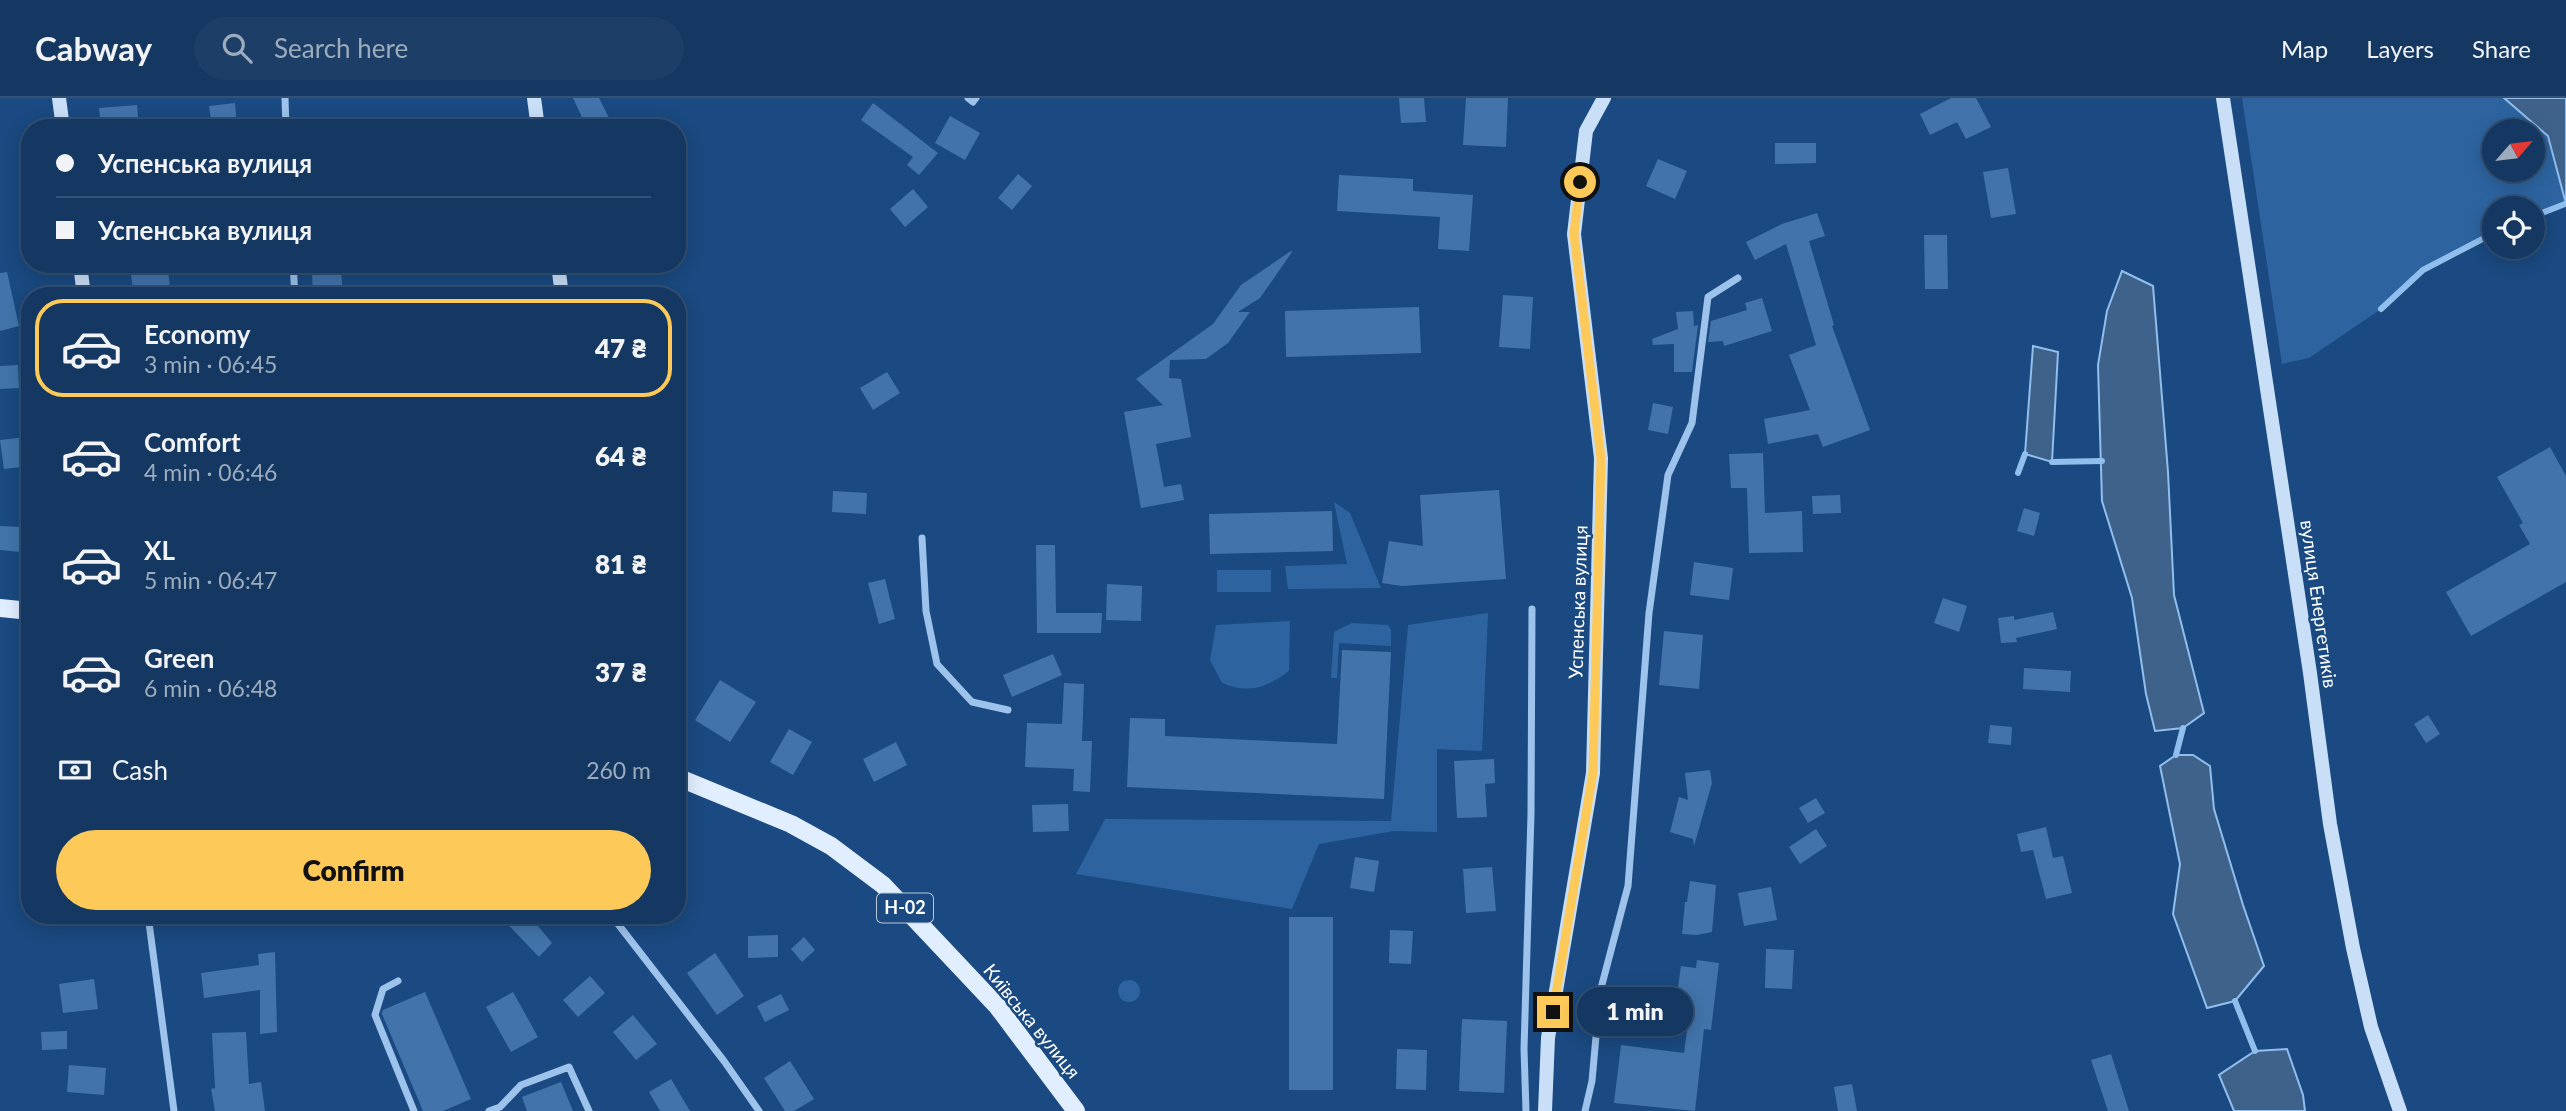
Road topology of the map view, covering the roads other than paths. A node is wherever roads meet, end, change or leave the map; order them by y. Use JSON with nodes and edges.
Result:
{"nodes":[{"id":1,"x":59,"y":98,"type":"edge"},
{"id":2,"x":285,"y":98,"type":"edge"},
{"id":3,"x":534,"y":98,"type":"edge"},
{"id":4,"x":968,"y":98,"type":"edge"},
{"id":5,"x":976,"y":98,"type":"edge"},
{"id":6,"x":1604,"y":98,"type":"edge"},
{"id":7,"x":2223,"y":98,"type":"edge"},
{"id":8,"x":62,"y":119,"type":"edge"},
{"id":9,"x":286,"y":119,"type":"edge"},
{"id":10,"x":537,"y":119,"type":"edge"},
{"id":11,"x":1738,"y":278,"type":"dead end"},
{"id":12,"x":922,"y":538,"type":"dead end"},
{"id":13,"x":0,"y":608,"type":"edge"},
{"id":14,"x":1532,"y":609,"type":"dead end"},
{"id":15,"x":21,"y":610,"type":"edge"},
{"id":16,"x":1008,"y":710,"type":"dead end"},
{"id":17,"x":686,"y":781,"type":"edge"},
{"id":18,"x":149,"y":924,"type":"edge"},
{"id":19,"x":618,"y":924,"type":"edge"},
{"id":20,"x":398,"y":981,"type":"dead end"},
{"id":21,"x":501,"y":1109,"type":"edge"},
{"id":22,"x":174,"y":1111,"type":"edge"},
{"id":23,"x":414,"y":1111,"type":"edge"},
{"id":24,"x":489,"y":1111,"type":"edge"},
{"id":25,"x":589,"y":1111,"type":"edge"},
{"id":26,"x":759,"y":1111,"type":"edge"},
{"id":27,"x":1076,"y":1111,"type":"edge"},
{"id":28,"x":1526,"y":1111,"type":"edge"},
{"id":29,"x":1545,"y":1111,"type":"edge"},
{"id":30,"x":1585,"y":1111,"type":"edge"},
{"id":31,"x":2400,"y":1111,"type":"edge"}],
"edges":[{"from":1,"to":8,"type":"street"},
{"from":2,"to":9,"type":"street"},
{"from":3,"to":10,"type":"street"},
{"from":4,"to":5,"type":"street"},
{"from":6,"to":29,"type":"street","name":"Успенська вулиця"},
{"from":7,"to":31,"type":"street","name":"вулиця Енергетиків"},
{"from":11,"to":30,"type":"street"},
{"from":12,"to":16,"type":"street"},
{"from":13,"to":15,"type":"main road"},
{"from":14,"to":28,"type":"street"},
{"from":17,"to":27,"type":"main road","name":"Київська вулиця","number":"Н-02"},
{"from":18,"to":22,"type":"street"},
{"from":19,"to":26,"type":"street"},
{"from":20,"to":23,"type":"street"},
{"from":21,"to":24,"type":"street"},
{"from":21,"to":25,"type":"street"}]}
